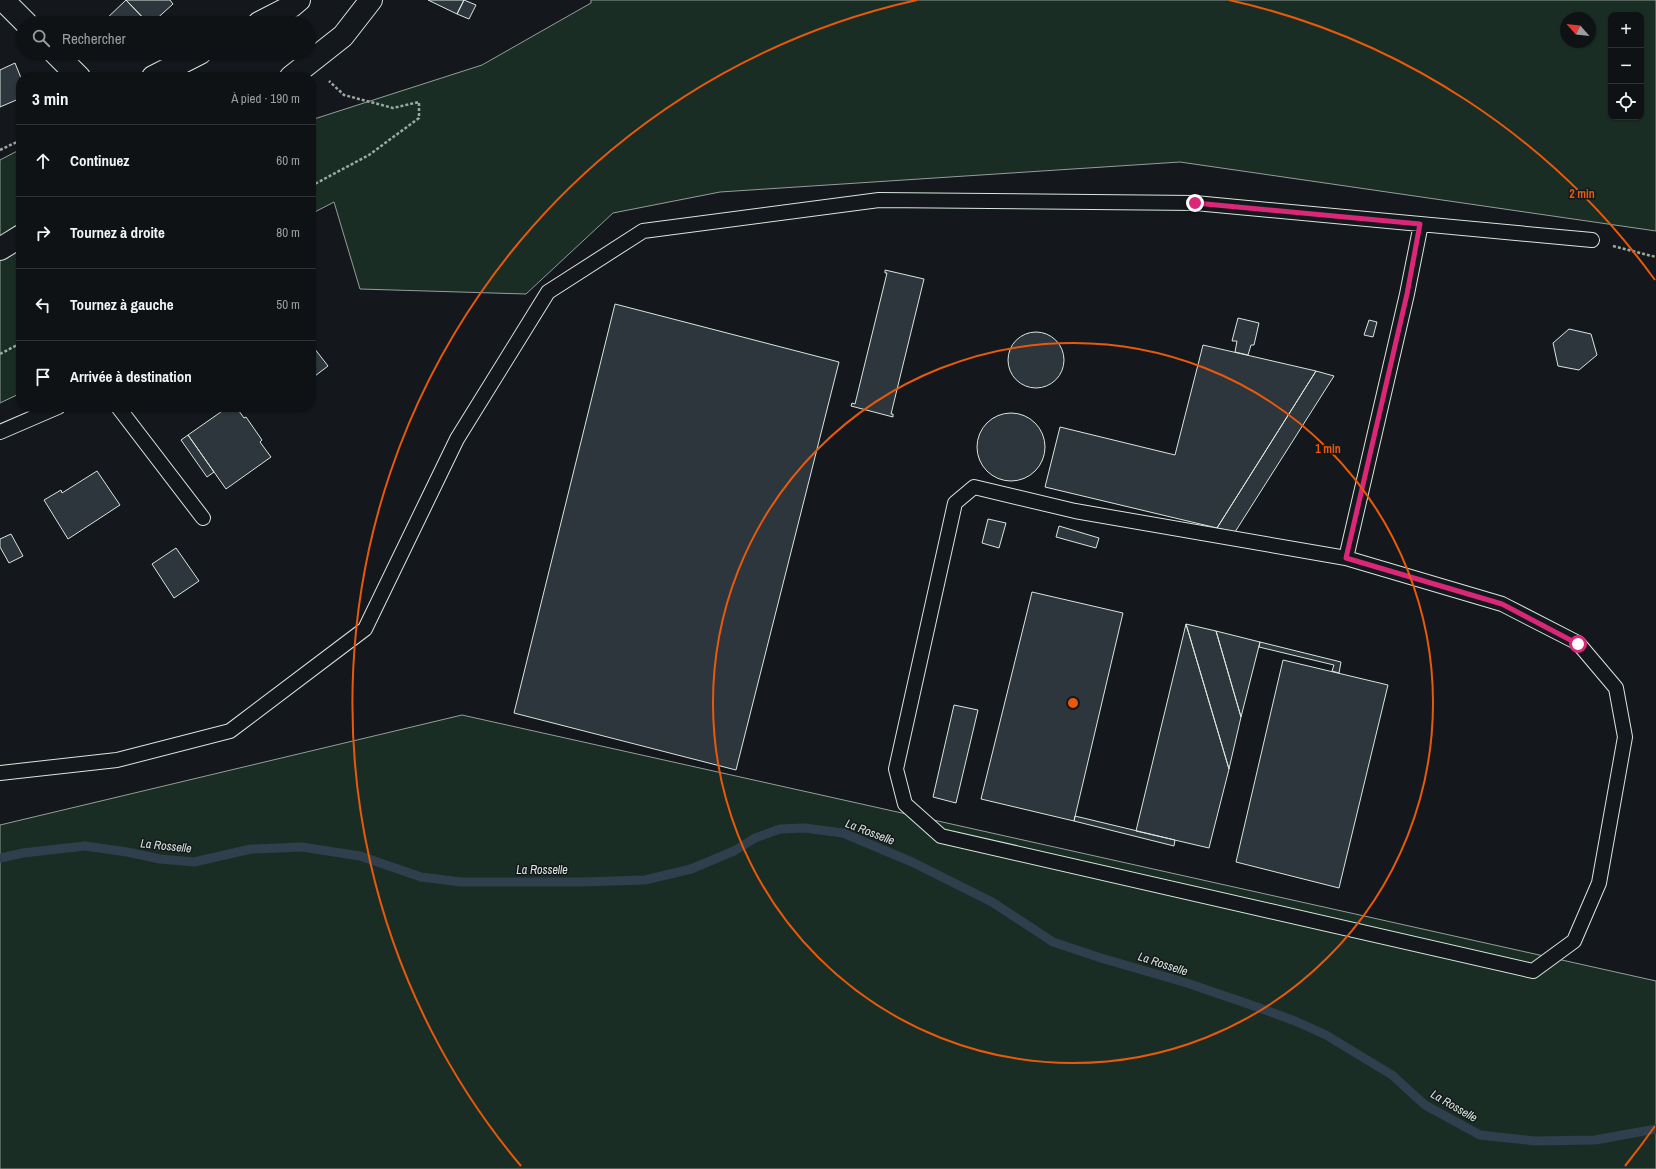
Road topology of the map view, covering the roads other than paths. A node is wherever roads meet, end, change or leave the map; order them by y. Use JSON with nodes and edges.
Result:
{"nodes":[{"id":1,"x":4,"y":0,"type":"edge"},
{"id":2,"x":299,"y":0,"type":"edge"},
{"id":3,"x":371,"y":0,"type":"edge"},
{"id":4,"x":19,"y":16,"type":"edge"},
{"id":5,"x":272,"y":16,"type":"edge"},
{"id":6,"x":316,"y":58,"type":"edge"},
{"id":7,"x":62,"y":60,"type":"edge"},
{"id":8,"x":186,"y":60,"type":"edge"},
{"id":9,"x":314,"y":60,"type":"edge"},
{"id":10,"x":74,"y":72,"type":"edge"},
{"id":11,"x":163,"y":72,"type":"edge"},
{"id":12,"x":298,"y":72,"type":"edge"},
{"id":13,"x":1420,"y":224,"type":"junction"},
{"id":14,"x":16,"y":239,"type":"edge"},
{"id":15,"x":1592,"y":240,"type":"road end"},
{"id":16,"x":0,"y":249,"type":"edge"},
{"id":17,"x":46,"y":412,"type":"edge"},
{"id":18,"x":122,"y":412,"type":"edge"},
{"id":19,"x":0,"y":432,"type":"edge"},
{"id":20,"x":203,"y":518,"type":"dead end"},
{"id":21,"x":1346,"y":558,"type":"junction"},
{"id":22,"x":0,"y":773,"type":"edge"}],
"edges":[{"from":1,"to":4,"type":"street"},
{"from":2,"to":5,"type":"street"},
{"from":3,"to":6,"type":"street"},
{"from":7,"to":10,"type":"street"},
{"from":8,"to":11,"type":"street"},
{"from":9,"to":12,"type":"street"},
{"from":13,"to":15,"type":"lane"},
{"from":13,"to":21,"type":"lane"},
{"from":13,"to":22,"type":"lane"},
{"from":14,"to":16,"type":"street"},
{"from":17,"to":19,"type":"lane"},
{"from":18,"to":20,"type":"lane"},
{"from":21,"to":21,"type":"lane"}]}
